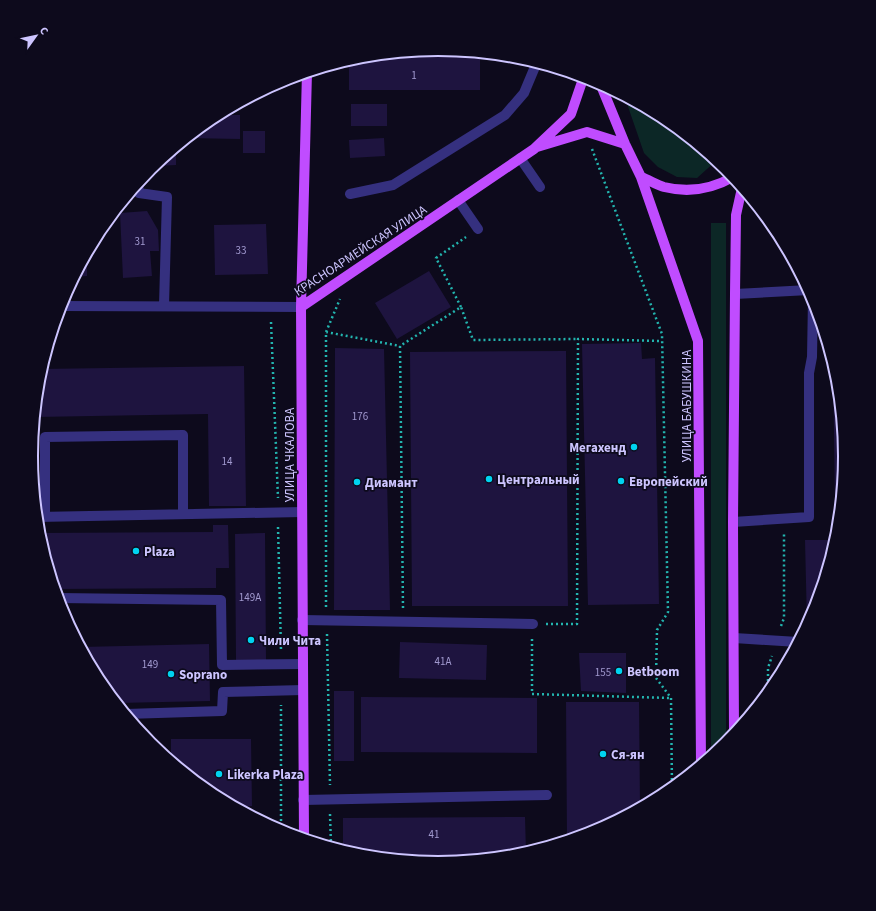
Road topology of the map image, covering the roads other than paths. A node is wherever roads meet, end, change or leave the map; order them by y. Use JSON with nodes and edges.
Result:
{"nodes":[{"id":1,"x":535,"y":67,"type":"edge"},
{"id":2,"x":307,"y":78,"type":"edge"},
{"id":3,"x":582,"y":83,"type":"edge"},
{"id":4,"x":604,"y":92,"type":"edge"},
{"id":5,"x":625,"y":144,"type":"junction"},
{"id":6,"x":534,"y":149,"type":"junction"},
{"id":7,"x":520,"y":158,"type":"junction"},
{"id":8,"x":642,"y":177,"type":"junction"},
{"id":9,"x":728,"y":180,"type":"edge"},
{"id":10,"x":540,"y":187,"type":"dead end"},
{"id":11,"x":139,"y":190,"type":"edge"},
{"id":12,"x":350,"y":194,"type":"dead end"},
{"id":13,"x":741,"y":194,"type":"edge"},
{"id":14,"x":458,"y":200,"type":"junction"},
{"id":15,"x":478,"y":230,"type":"road end"},
{"id":16,"x":802,"y":290,"type":"edge"},
{"id":17,"x":735,"y":294,"type":"junction"},
{"id":18,"x":67,"y":306,"type":"edge"},
{"id":19,"x":164,"y":306,"type":"junction"},
{"id":20,"x":301,"y":306,"type":"junction"},
{"id":21,"x":813,"y":315,"type":"edge"},
{"id":22,"x":41,"y":510,"type":"edge"},
{"id":23,"x":302,"y":512,"type":"junction"},
{"id":24,"x":183,"y":514,"type":"junction"},
{"id":25,"x":43,"y":517,"type":"edge"},
{"id":26,"x":733,"y":522,"type":"junction"},
{"id":27,"x":64,"y":598,"type":"edge"},
{"id":28,"x":302,"y":620,"type":"junction"},
{"id":29,"x":532,"y":624,"type":"road end"},
{"id":30,"x":734,"y":638,"type":"junction"},
{"id":31,"x":792,"y":642,"type":"edge"},
{"id":32,"x":302,"y":664,"type":"junction"},
{"id":33,"x":303,"y":690,"type":"junction"},
{"id":34,"x":133,"y":714,"type":"edge"},
{"id":35,"x":734,"y":724,"type":"edge"},
{"id":36,"x":701,"y":757,"type":"edge"},
{"id":37,"x":548,"y":795,"type":"dead end"},
{"id":38,"x":303,"y":800,"type":"junction"},
{"id":39,"x":304,"y":832,"type":"edge"}],
"edges":[{"from":1,"to":12,"type":"street"},
{"from":2,"to":20,"type":"main road","name":"УЛИЦА ЧКАЛОВА"},
{"from":3,"to":6,"type":"main road"},
{"from":4,"to":5,"type":"main road","name":"УЛИЦА БАБУШКИНА"},
{"from":5,"to":6,"type":"main road"},
{"from":5,"to":8,"type":"main road","name":"УЛИЦА БАБУШКИНА"},
{"from":6,"to":7,"type":"main road","name":"КРАСНОАРМЕЙСКАЯ УЛИЦА"},
{"from":7,"to":10,"type":"street"},
{"from":7,"to":14,"type":"main road","name":"КРАСНОАРМЕЙСКАЯ УЛИЦА"},
{"from":8,"to":9,"type":"main road"},
{"from":8,"to":36,"type":"main road","name":"УЛИЦА БАБУШКИНА"},
{"from":11,"to":19,"type":"street"},
{"from":13,"to":17,"type":"main road"},
{"from":14,"to":15,"type":"street"},
{"from":14,"to":20,"type":"main road","name":"КРАСНОАРМЕЙСКАЯ УЛИЦА"},
{"from":16,"to":17,"type":"street"},
{"from":17,"to":26,"type":"main road"},
{"from":18,"to":19,"type":"street","name":"КРАСНОАРМЕЙСКАЯ УЛИЦА"},
{"from":19,"to":20,"type":"street","name":"КРАСНОАРМЕЙСКАЯ УЛИЦА"},
{"from":20,"to":23,"type":"main road","name":"УЛИЦА ЧКАЛОВА"},
{"from":21,"to":26,"type":"street"},
{"from":22,"to":24,"type":"street"},
{"from":23,"to":24,"type":"street"},
{"from":23,"to":28,"type":"main road","name":"УЛИЦА ЧКАЛОВА"},
{"from":24,"to":25,"type":"street"},
{"from":26,"to":30,"type":"main road"},
{"from":27,"to":32,"type":"street"},
{"from":28,"to":29,"type":"street"},
{"from":28,"to":32,"type":"main road","name":"УЛИЦА ЧКАЛОВА"},
{"from":30,"to":31,"type":"street"},
{"from":30,"to":35,"type":"main road"},
{"from":32,"to":33,"type":"main road","name":"УЛИЦА ЧКАЛОВА"},
{"from":33,"to":34,"type":"street"},
{"from":33,"to":38,"type":"main road","name":"УЛИЦА ЧКАЛОВА"},
{"from":37,"to":38,"type":"street"},
{"from":38,"to":39,"type":"main road","name":"УЛИЦА ЧКАЛОВА"}]}
